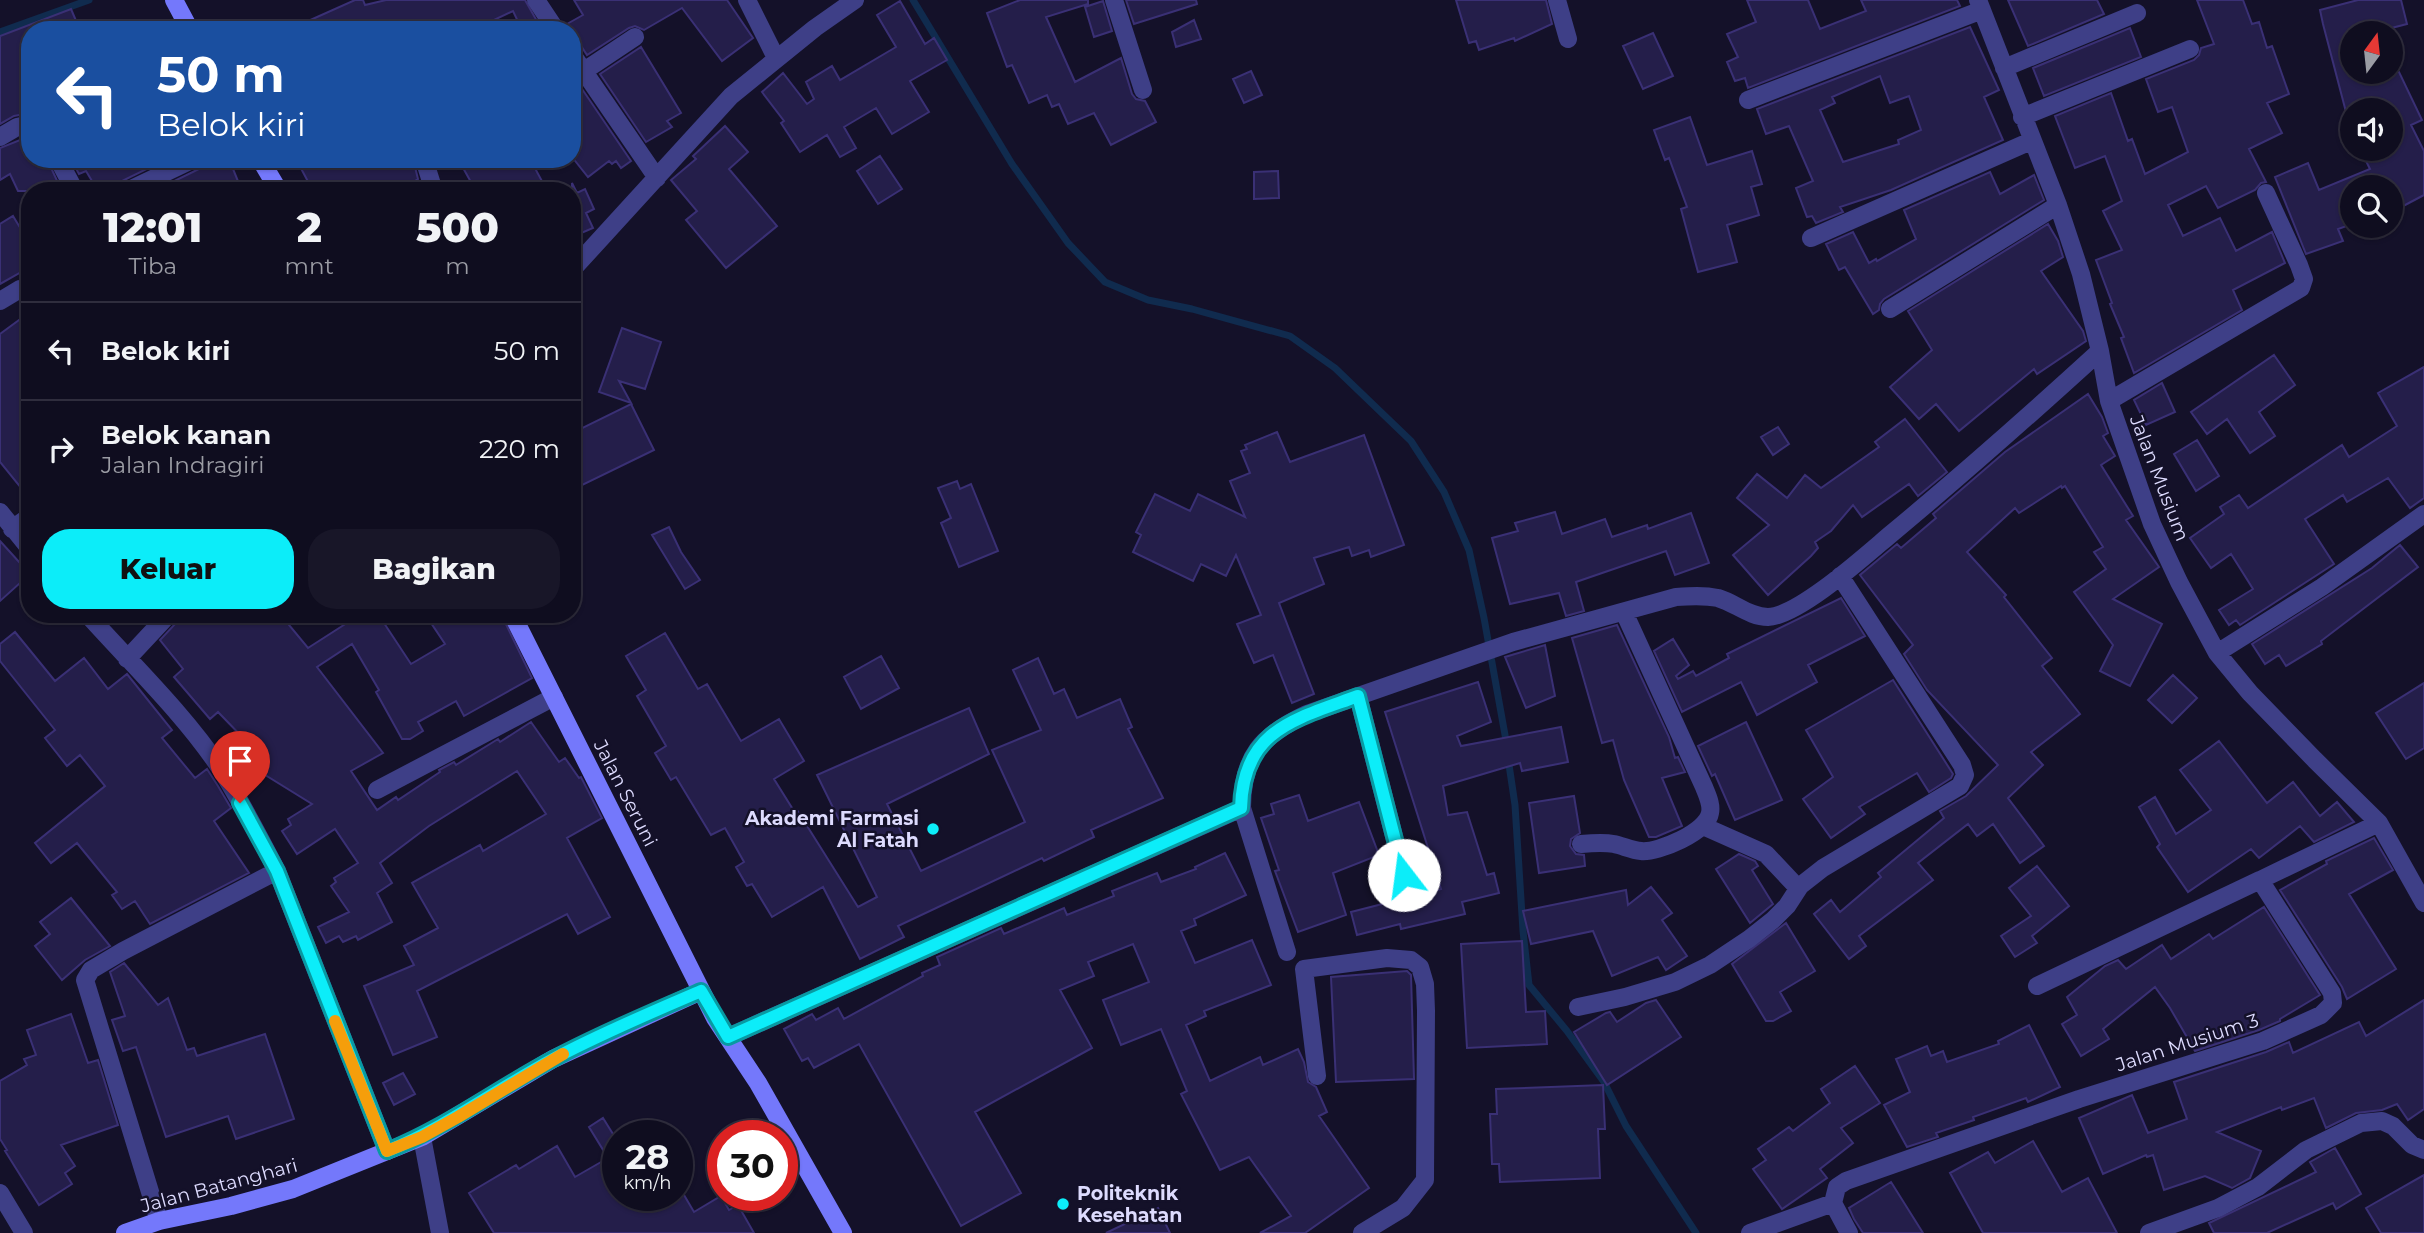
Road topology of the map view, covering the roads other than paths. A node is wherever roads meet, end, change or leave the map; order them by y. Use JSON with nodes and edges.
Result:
{"nodes":[{"id":1,"x":174,"y":0,"type":"edge"},
{"id":2,"x":536,"y":0,"type":"edge"},
{"id":3,"x":747,"y":0,"type":"edge"},
{"id":4,"x":855,"y":0,"type":"edge"},
{"id":5,"x":1114,"y":0,"type":"edge"},
{"id":6,"x":1557,"y":0,"type":"edge"},
{"id":7,"x":1980,"y":5,"type":"edge"},
{"id":8,"x":2137,"y":13,"type":"dead end"},
{"id":9,"x":185,"y":21,"type":"edge"},
{"id":10,"x":550,"y":21,"type":"edge"},
{"id":11,"x":635,"y":37,"type":"dead end"},
{"id":12,"x":1568,"y":39,"type":"dead end"},
{"id":13,"x":2190,"y":49,"type":"dead end"},
{"id":14,"x":776,"y":58,"type":"junction"},
{"id":15,"x":581,"y":68,"type":"edge"},
{"id":16,"x":2004,"y":68,"type":"junction"},
{"id":17,"x":583,"y":71,"type":"junction"},
{"id":18,"x":1143,"y":90,"type":"dead end"},
{"id":19,"x":1748,"y":100,"type":"dead end"},
{"id":20,"x":2022,"y":117,"type":"junction"},
{"id":21,"x":21,"y":126,"type":"edge"},
{"id":22,"x":0,"y":137,"type":"edge"},
{"id":23,"x":2031,"y":141,"type":"junction"},
{"id":24,"x":175,"y":168,"type":"edge"},
{"id":25,"x":657,"y":178,"type":"junction"},
{"id":26,"x":146,"y":182,"type":"edge"},
{"id":27,"x":2266,"y":193,"type":"dead end"},
{"id":28,"x":2058,"y":205,"type":"junction"},
{"id":29,"x":1811,"y":239,"type":"dead end"},
{"id":30,"x":581,"y":260,"type":"edge"},
{"id":31,"x":20,"y":289,"type":"dead end"},
{"id":32,"x":0,"y":301,"type":"edge"},
{"id":33,"x":1890,"y":309,"type":"dead end"},
{"id":34,"x":2100,"y":351,"type":"junction"},
{"id":35,"x":2109,"y":401,"type":"junction"},
{"id":36,"x":0,"y":512,"type":"edge"},
{"id":37,"x":2423,"y":517,"type":"edge"},
{"id":38,"x":21,"y":522,"type":"edge"},
{"id":39,"x":12,"y":529,"type":"junction"},
{"id":40,"x":21,"y":539,"type":"edge"},
{"id":41,"x":1840,"y":576,"type":"junction"},
{"id":42,"x":1624,"y":612,"type":"junction"},
{"id":43,"x":96,"y":623,"type":"edge"},
{"id":44,"x":161,"y":623,"type":"edge"},
{"id":45,"x":517,"y":623,"type":"edge"},
{"id":46,"x":2217,"y":653,"type":"junction"},
{"id":47,"x":127,"y":659,"type":"junction"},
{"id":48,"x":554,"y":696,"type":"junction"},
{"id":49,"x":1358,"y":696,"type":"junction"},
{"id":50,"x":377,"y":790,"type":"dead end"},
{"id":51,"x":1241,"y":808,"type":"junction"},
{"id":52,"x":2379,"y":822,"type":"junction"},
{"id":53,"x":1703,"y":826,"type":"junction"},
{"id":54,"x":1581,"y":844,"type":"dead end"},
{"id":55,"x":277,"y":871,"type":"junction"},
{"id":56,"x":1404,"y":875,"type":"dead end"},
{"id":57,"x":2260,"y":880,"type":"junction"},
{"id":58,"x":1798,"y":888,"type":"junction"},
{"id":59,"x":2424,"y":903,"type":"edge"},
{"id":60,"x":1287,"y":952,"type":"dead end"},
{"id":61,"x":2037,"y":986,"type":"dead end"},
{"id":62,"x":701,"y":991,"type":"junction"},
{"id":63,"x":1578,"y":1007,"type":"dead end"},
{"id":64,"x":728,"y":1037,"type":"junction"},
{"id":65,"x":1317,"y":1076,"type":"dead end"},
{"id":66,"x":422,"y":1137,"type":"junction"},
{"id":67,"x":2424,"y":1150,"type":"edge"},
{"id":68,"x":387,"y":1151,"type":"junction"},
{"id":69,"x":0,"y":1193,"type":"edge"},
{"id":70,"x":1833,"y":1203,"type":"junction"},
{"id":71,"x":159,"y":1221,"type":"junction"},
{"id":72,"x":23,"y":1233,"type":"edge"},
{"id":73,"x":125,"y":1233,"type":"edge"},
{"id":74,"x":440,"y":1233,"type":"edge"},
{"id":75,"x":843,"y":1233,"type":"edge"},
{"id":76,"x":1362,"y":1233,"type":"edge"},
{"id":77,"x":1750,"y":1233,"type":"edge"},
{"id":78,"x":1849,"y":1233,"type":"edge"},
{"id":79,"x":2149,"y":1233,"type":"edge"}],
"edges":[{"from":1,"to":9,"type":"street"},
{"from":2,"to":10,"type":"street"},
{"from":3,"to":14,"type":"street"},
{"from":4,"to":14,"type":"street"},
{"from":5,"to":18,"type":"street"},
{"from":6,"to":12,"type":"street"},
{"from":7,"to":16,"type":"street","name":"Jalan Musium"},
{"from":7,"to":19,"type":"street"},
{"from":8,"to":16,"type":"street"},
{"from":11,"to":17,"type":"street"},
{"from":13,"to":20,"type":"street"},
{"from":14,"to":25,"type":"street"},
{"from":15,"to":17,"type":"street"},
{"from":16,"to":20,"type":"street","name":"Jalan Musium"},
{"from":17,"to":25,"type":"street"},
{"from":20,"to":23,"type":"street","name":"Jalan Musium"},
{"from":21,"to":22,"type":"street"},
{"from":23,"to":28,"type":"street","name":"Jalan Musium"},
{"from":23,"to":29,"type":"street"},
{"from":24,"to":26,"type":"street"},
{"from":25,"to":30,"type":"street"},
{"from":27,"to":35,"type":"street"},
{"from":28,"to":33,"type":"street"},
{"from":28,"to":34,"type":"street","name":"Jalan Musium"},
{"from":31,"to":32,"type":"street"},
{"from":34,"to":35,"type":"street","name":"Jalan Musium"},
{"from":34,"to":41,"type":"street"},
{"from":35,"to":46,"type":"street","name":"Jalan Musium"},
{"from":36,"to":39,"type":"street"},
{"from":37,"to":46,"type":"street"},
{"from":38,"to":39,"type":"street"},
{"from":39,"to":40,"type":"street"},
{"from":41,"to":42,"type":"street"},
{"from":41,"to":58,"type":"street"},
{"from":42,"to":49,"type":"street"},
{"from":42,"to":53,"type":"street"},
{"from":43,"to":47,"type":"street"},
{"from":44,"to":47,"type":"street"},
{"from":45,"to":48,"type":"street","name":"Jalan Seruni"},
{"from":46,"to":52,"type":"street","name":"Jalan Musium"},
{"from":47,"to":55,"type":"street"},
{"from":48,"to":50,"type":"street"},
{"from":48,"to":62,"type":"street","name":"Jalan Seruni"},
{"from":49,"to":51,"type":"street"},
{"from":49,"to":56,"type":"street"},
{"from":51,"to":60,"type":"street"},
{"from":51,"to":64,"type":"street"},
{"from":52,"to":57,"type":"street"},
{"from":52,"to":59,"type":"street","name":"Jalan Musium"},
{"from":53,"to":54,"type":"street"},
{"from":53,"to":58,"type":"street"},
{"from":55,"to":68,"type":"street"},
{"from":55,"to":71,"type":"street"},
{"from":57,"to":61,"type":"street"},
{"from":57,"to":70,"type":"street","name":"Jalan Musium 3"},
{"from":58,"to":63,"type":"street"},
{"from":62,"to":64,"type":"street","name":"Jalan Seruni"},
{"from":62,"to":66,"type":"street","name":"Jalan Batanghari"},
{"from":64,"to":75,"type":"street","name":"Jalan Seruni"},
{"from":65,"to":76,"type":"street"},
{"from":66,"to":68,"type":"street","name":"Jalan Batanghari"},
{"from":66,"to":74,"type":"street"},
{"from":67,"to":79,"type":"street"},
{"from":68,"to":71,"type":"street","name":"Jalan Batanghari"},
{"from":69,"to":72,"type":"street"},
{"from":70,"to":77,"type":"street"},
{"from":70,"to":78,"type":"street"},
{"from":71,"to":73,"type":"street","name":"Jalan Batanghari"}]}
